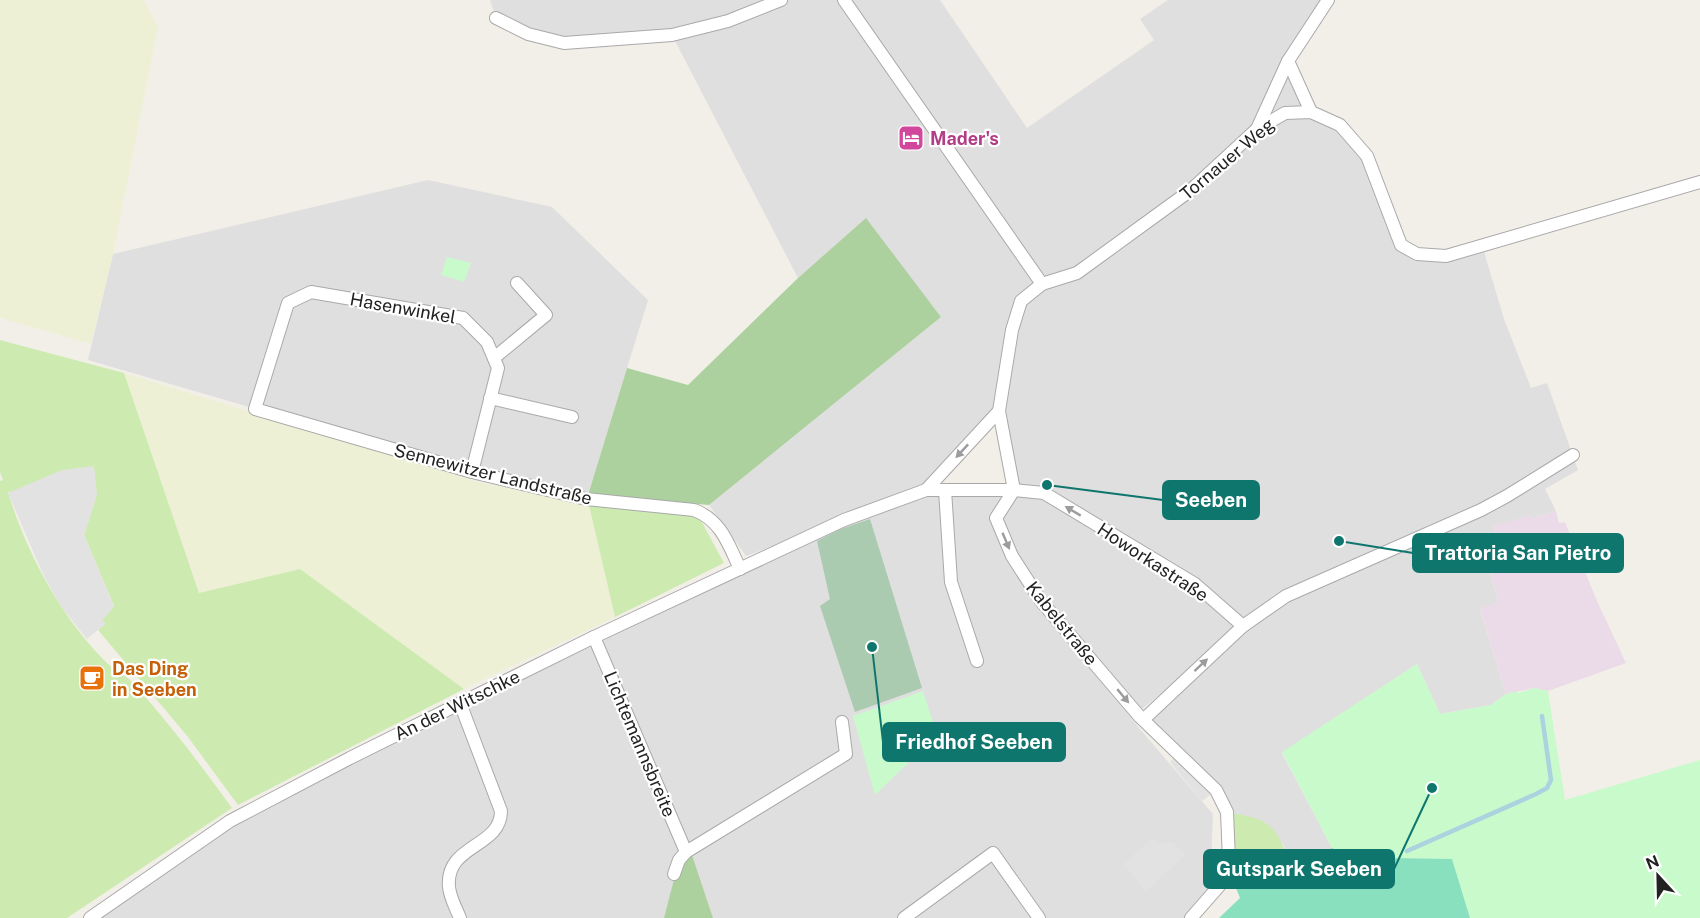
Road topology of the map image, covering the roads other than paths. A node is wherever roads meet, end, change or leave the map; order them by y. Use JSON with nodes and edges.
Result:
{"nodes":[{"id":1,"x":781,"y":0,"type":"edge"},
{"id":2,"x":844,"y":0,"type":"edge"},
{"id":3,"x":1329,"y":0,"type":"edge"},
{"id":4,"x":496,"y":18,"type":"dead end"},
{"id":5,"x":1288,"y":61,"type":"junction"},
{"id":6,"x":1311,"y":112,"type":"junction"},
{"id":7,"x":1256,"y":130,"type":"junction"},
{"id":8,"x":1700,"y":182,"type":"edge"},
{"id":9,"x":517,"y":283,"type":"dead end"},
{"id":10,"x":1042,"y":284,"type":"junction"},
{"id":11,"x":494,"y":358,"type":"junction"},
{"id":12,"x":490,"y":398,"type":"junction"},
{"id":13,"x":255,"y":409,"type":"joint"},
{"id":14,"x":999,"y":411,"type":"junction"},
{"id":15,"x":572,"y":417,"type":"dead end"},
{"id":16,"x":1574,"y":455,"type":"dead end"},
{"id":17,"x":472,"y":472,"type":"junction"},
{"id":18,"x":926,"y":490,"type":"junction"},
{"id":19,"x":945,"y":490,"type":"junction"},
{"id":20,"x":1014,"y":490,"type":"junction"},
{"id":21,"x":740,"y":569,"type":"junction"},
{"id":22,"x":1243,"y":626,"type":"junction"},
{"id":23,"x":594,"y":637,"type":"junction"},
{"id":24,"x":977,"y":662,"type":"dead end"},
{"id":25,"x":460,"y":704,"type":"junction"},
{"id":26,"x":1142,"y":718,"type":"junction"},
{"id":27,"x":842,"y":722,"type":"dead end"},
{"id":28,"x":686,"y":852,"type":"junction"},
{"id":29,"x":674,"y":874,"type":"dead end"},
{"id":30,"x":90,"y":918,"type":"edge"},
{"id":31,"x":460,"y":918,"type":"edge"},
{"id":32,"x":904,"y":918,"type":"edge"},
{"id":33,"x":1039,"y":918,"type":"edge"},
{"id":34,"x":1191,"y":918,"type":"edge"}],
"edges":[{"from":1,"to":4,"type":"street"},
{"from":2,"to":10,"type":"street"},
{"from":3,"to":5,"type":"street"},
{"from":5,"to":6,"type":"street"},
{"from":5,"to":7,"type":"street"},
{"from":6,"to":7,"type":"street","name":"Tornauer Weg"},
{"from":6,"to":8,"type":"street","name":"Tornauer Weg"},
{"from":7,"to":10,"type":"street","name":"Tornauer Weg"},
{"from":9,"to":11,"type":"street"},
{"from":10,"to":14,"type":"street","name":"Tornauer Weg"},
{"from":11,"to":12,"type":"street"},
{"from":11,"to":13,"type":"street","name":"Hasenwinkel"},
{"from":12,"to":15,"type":"street"},
{"from":12,"to":17,"type":"street"},
{"from":13,"to":17,"type":"street","name":"Sennewitzer Landstraße"},
{"from":14,"to":18,"type":"street","one_way":true},
{"from":14,"to":20,"type":"street"},
{"from":16,"to":22,"type":"street"},
{"from":17,"to":21,"type":"street","name":"Sennewitzer Landstraße"},
{"from":18,"to":19,"type":"street","name":"Howorkastraße"},
{"from":18,"to":21,"type":"street","name":"An der Witschke"},
{"from":19,"to":20,"type":"street","name":"Howorkastraße"},
{"from":19,"to":24,"type":"street"},
{"from":22,"to":20,"type":"street","name":"Howorkastraße","one_way":true},
{"from":20,"to":26,"type":"street","name":"Kabelstraße","one_way":true},
{"from":21,"to":23,"type":"street","name":"An der Witschke"},
{"from":26,"to":22,"type":"street","one_way":true},
{"from":23,"to":25,"type":"street","name":"An der Witschke"},
{"from":23,"to":28,"type":"street","name":"Lichtemannsbreite"},
{"from":25,"to":30,"type":"street","name":"An der Witschke"},
{"from":25,"to":31,"type":"street"},
{"from":26,"to":34,"type":"street"},
{"from":27,"to":28,"type":"street"},
{"from":28,"to":29,"type":"street"},
{"from":32,"to":33,"type":"street"}]}
